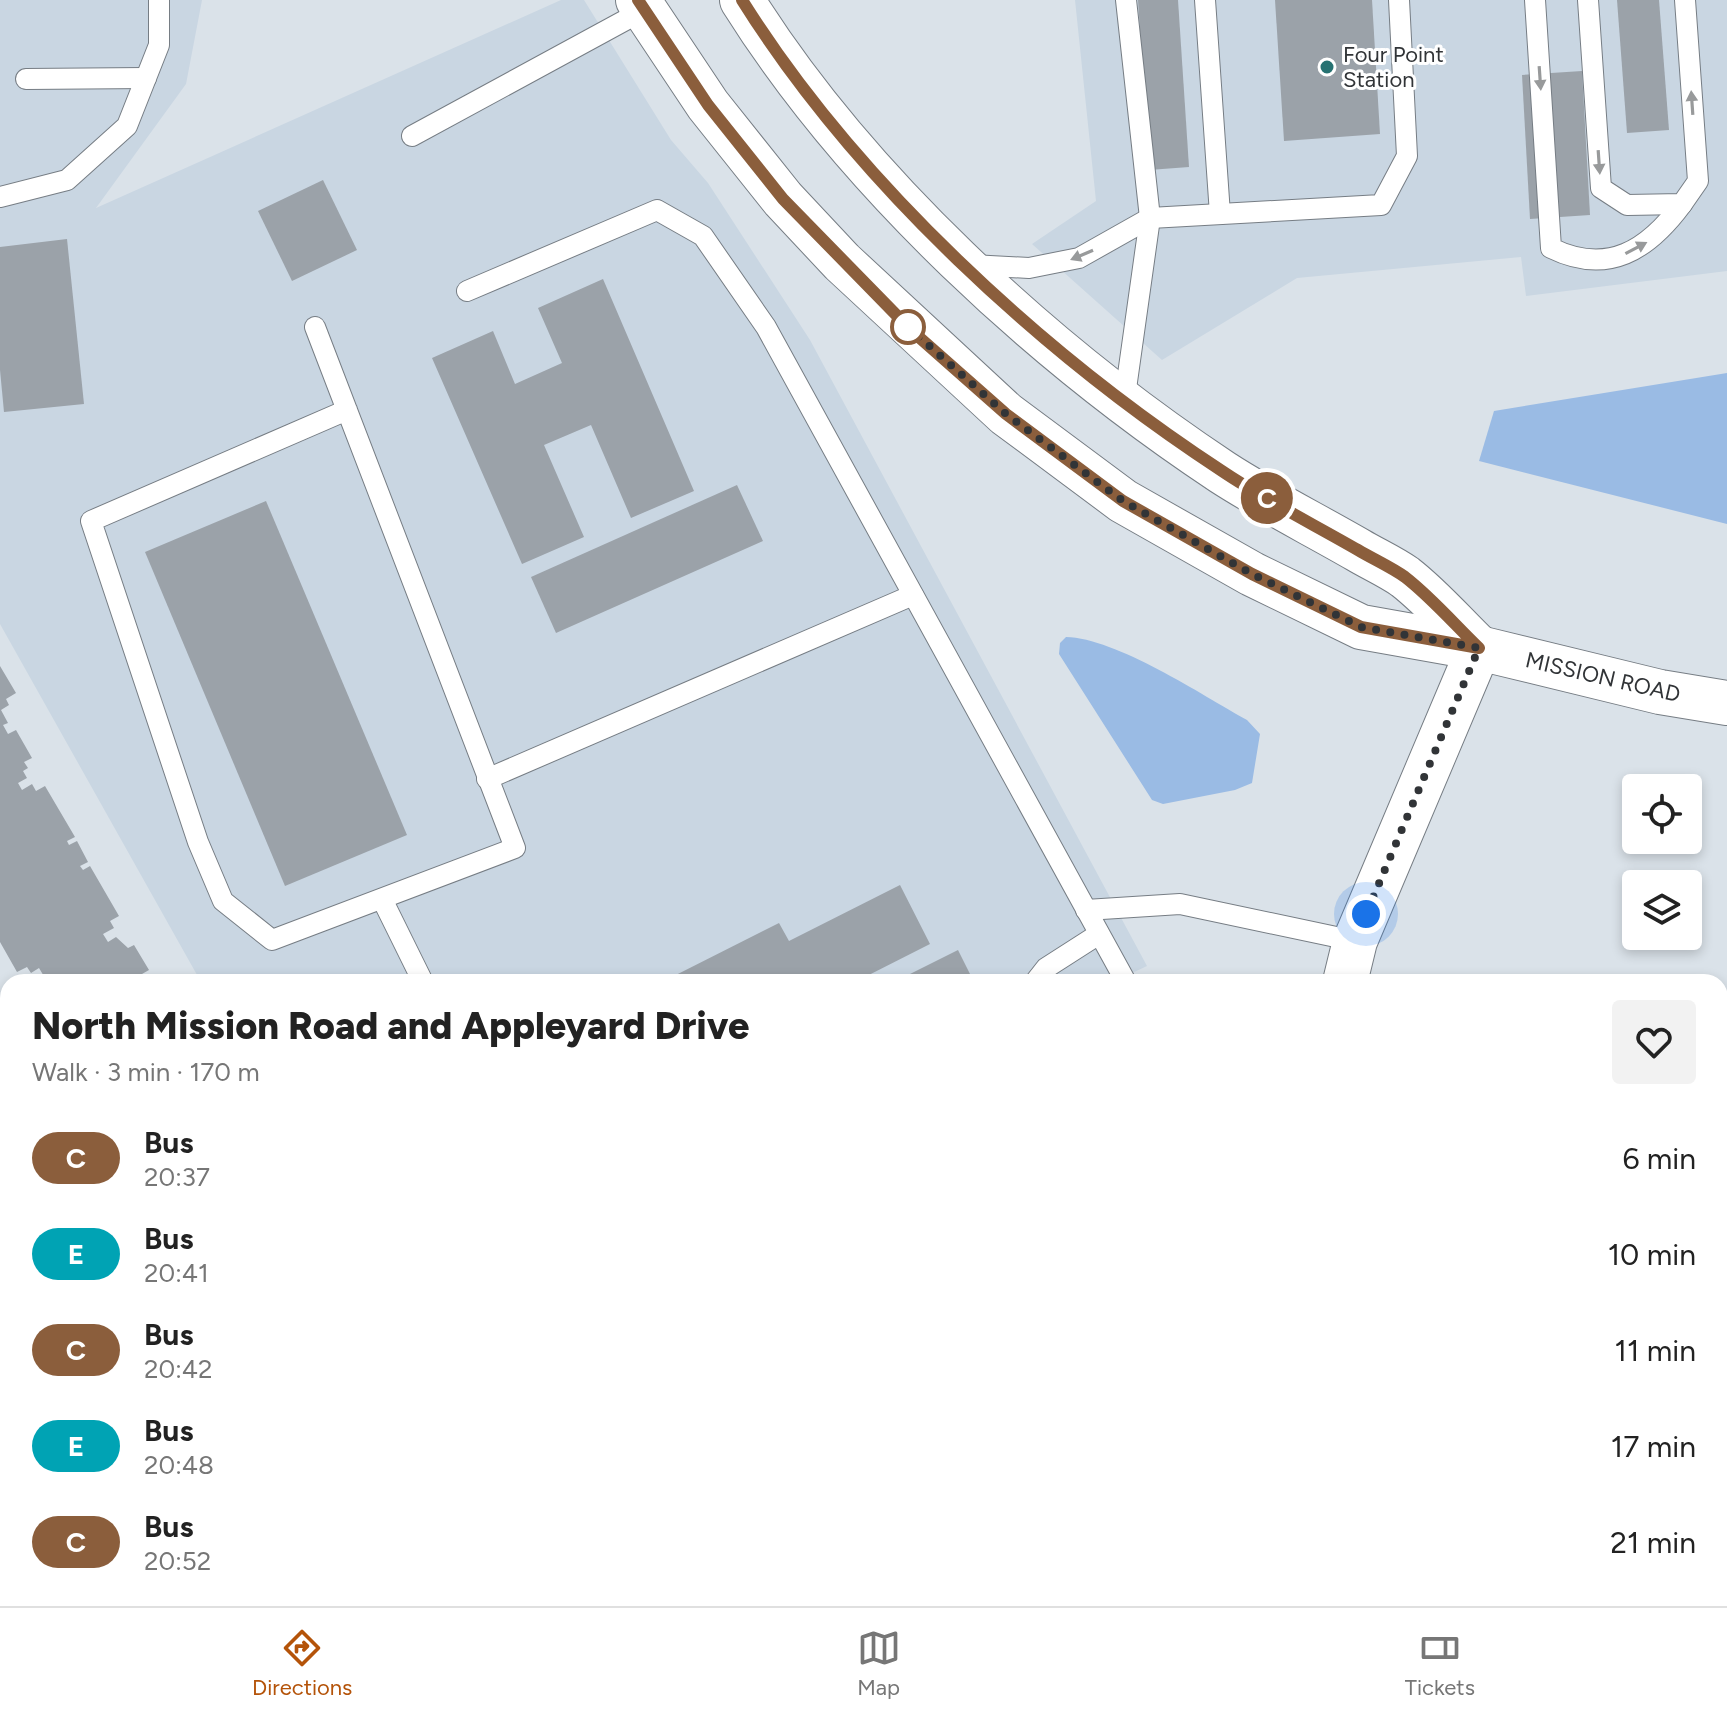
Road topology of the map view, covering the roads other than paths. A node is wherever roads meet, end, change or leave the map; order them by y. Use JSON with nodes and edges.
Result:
{"nodes":[{"id":1,"x":159,"y":0,"type":"edge"},
{"id":2,"x":742,"y":0,"type":"edge"},
{"id":3,"x":1126,"y":0,"type":"edge"},
{"id":4,"x":1205,"y":0,"type":"edge"},
{"id":5,"x":1399,"y":0,"type":"edge"},
{"id":6,"x":1535,"y":0,"type":"edge"},
{"id":7,"x":1588,"y":0,"type":"edge"},
{"id":8,"x":1685,"y":0,"type":"edge"},
{"id":9,"x":641,"y":5,"type":"edge"},
{"id":10,"x":146,"y":78,"type":"junction"},
{"id":11,"x":26,"y":79,"type":"dead end"},
{"id":12,"x":412,"y":136,"type":"dead end"},
{"id":13,"x":0,"y":197,"type":"edge"},
{"id":14,"x":1682,"y":204,"type":"junction"},
{"id":15,"x":1220,"y":214,"type":"junction"},
{"id":16,"x":1150,"y":218,"type":"junction"},
{"id":17,"x":967,"y":265,"type":"junction"},
{"id":18,"x":467,"y":291,"type":"dead end"},
{"id":19,"x":315,"y":327,"type":"dead end"},
{"id":20,"x":1124,"y":403,"type":"junction"},
{"id":21,"x":347,"y":410,"type":"junction"},
{"id":22,"x":913,"y":595,"type":"junction"},
{"id":23,"x":1479,"y":648,"type":"junction"},
{"id":24,"x":1727,"y":703,"type":"edge"},
{"id":25,"x":487,"y":779,"type":"junction"},
{"id":26,"x":382,"y":899,"type":"junction"},
{"id":27,"x":1086,"y":910,"type":"junction"},
{"id":28,"x":1099,"y":934,"type":"junction"},
{"id":29,"x":1350,"y":962,"type":"edge"},
{"id":30,"x":419,"y":974,"type":"edge"},
{"id":31,"x":1041,"y":974,"type":"edge"},
{"id":32,"x":1122,"y":974,"type":"edge"}],
"edges":[{"from":1,"to":10,"type":"lane"},
{"from":2,"to":17,"type":"main road"},
{"from":3,"to":16,"type":"lane"},
{"from":4,"to":15,"type":"lane"},
{"from":5,"to":15,"type":"lane"},
{"from":6,"to":14,"type":"lane","one_way":true},
{"from":7,"to":14,"type":"lane","one_way":true},
{"from":14,"to":8,"type":"lane","one_way":true},
{"from":9,"to":12,"type":"lane"},
{"from":9,"to":23,"type":"main road","name":"MISSION ROAD"},
{"from":10,"to":11,"type":"lane"},
{"from":10,"to":13,"type":"lane"},
{"from":15,"to":16,"type":"lane"},
{"from":16,"to":17,"type":"lane","one_way":true},
{"from":16,"to":20,"type":"lane"},
{"from":17,"to":20,"type":"main road"},
{"from":18,"to":22,"type":"lane"},
{"from":19,"to":21,"type":"lane"},
{"from":20,"to":23,"type":"main road"},
{"from":21,"to":25,"type":"lane"},
{"from":21,"to":26,"type":"lane"},
{"from":22,"to":25,"type":"lane"},
{"from":22,"to":27,"type":"lane"},
{"from":23,"to":24,"type":"main road","name":"MISSION ROAD"},
{"from":23,"to":29,"type":"main road"},
{"from":25,"to":26,"type":"lane"},
{"from":26,"to":30,"type":"lane"},
{"from":27,"to":28,"type":"lane"},
{"from":27,"to":29,"type":"lane"},
{"from":28,"to":31,"type":"lane"},
{"from":28,"to":32,"type":"lane"}]}
